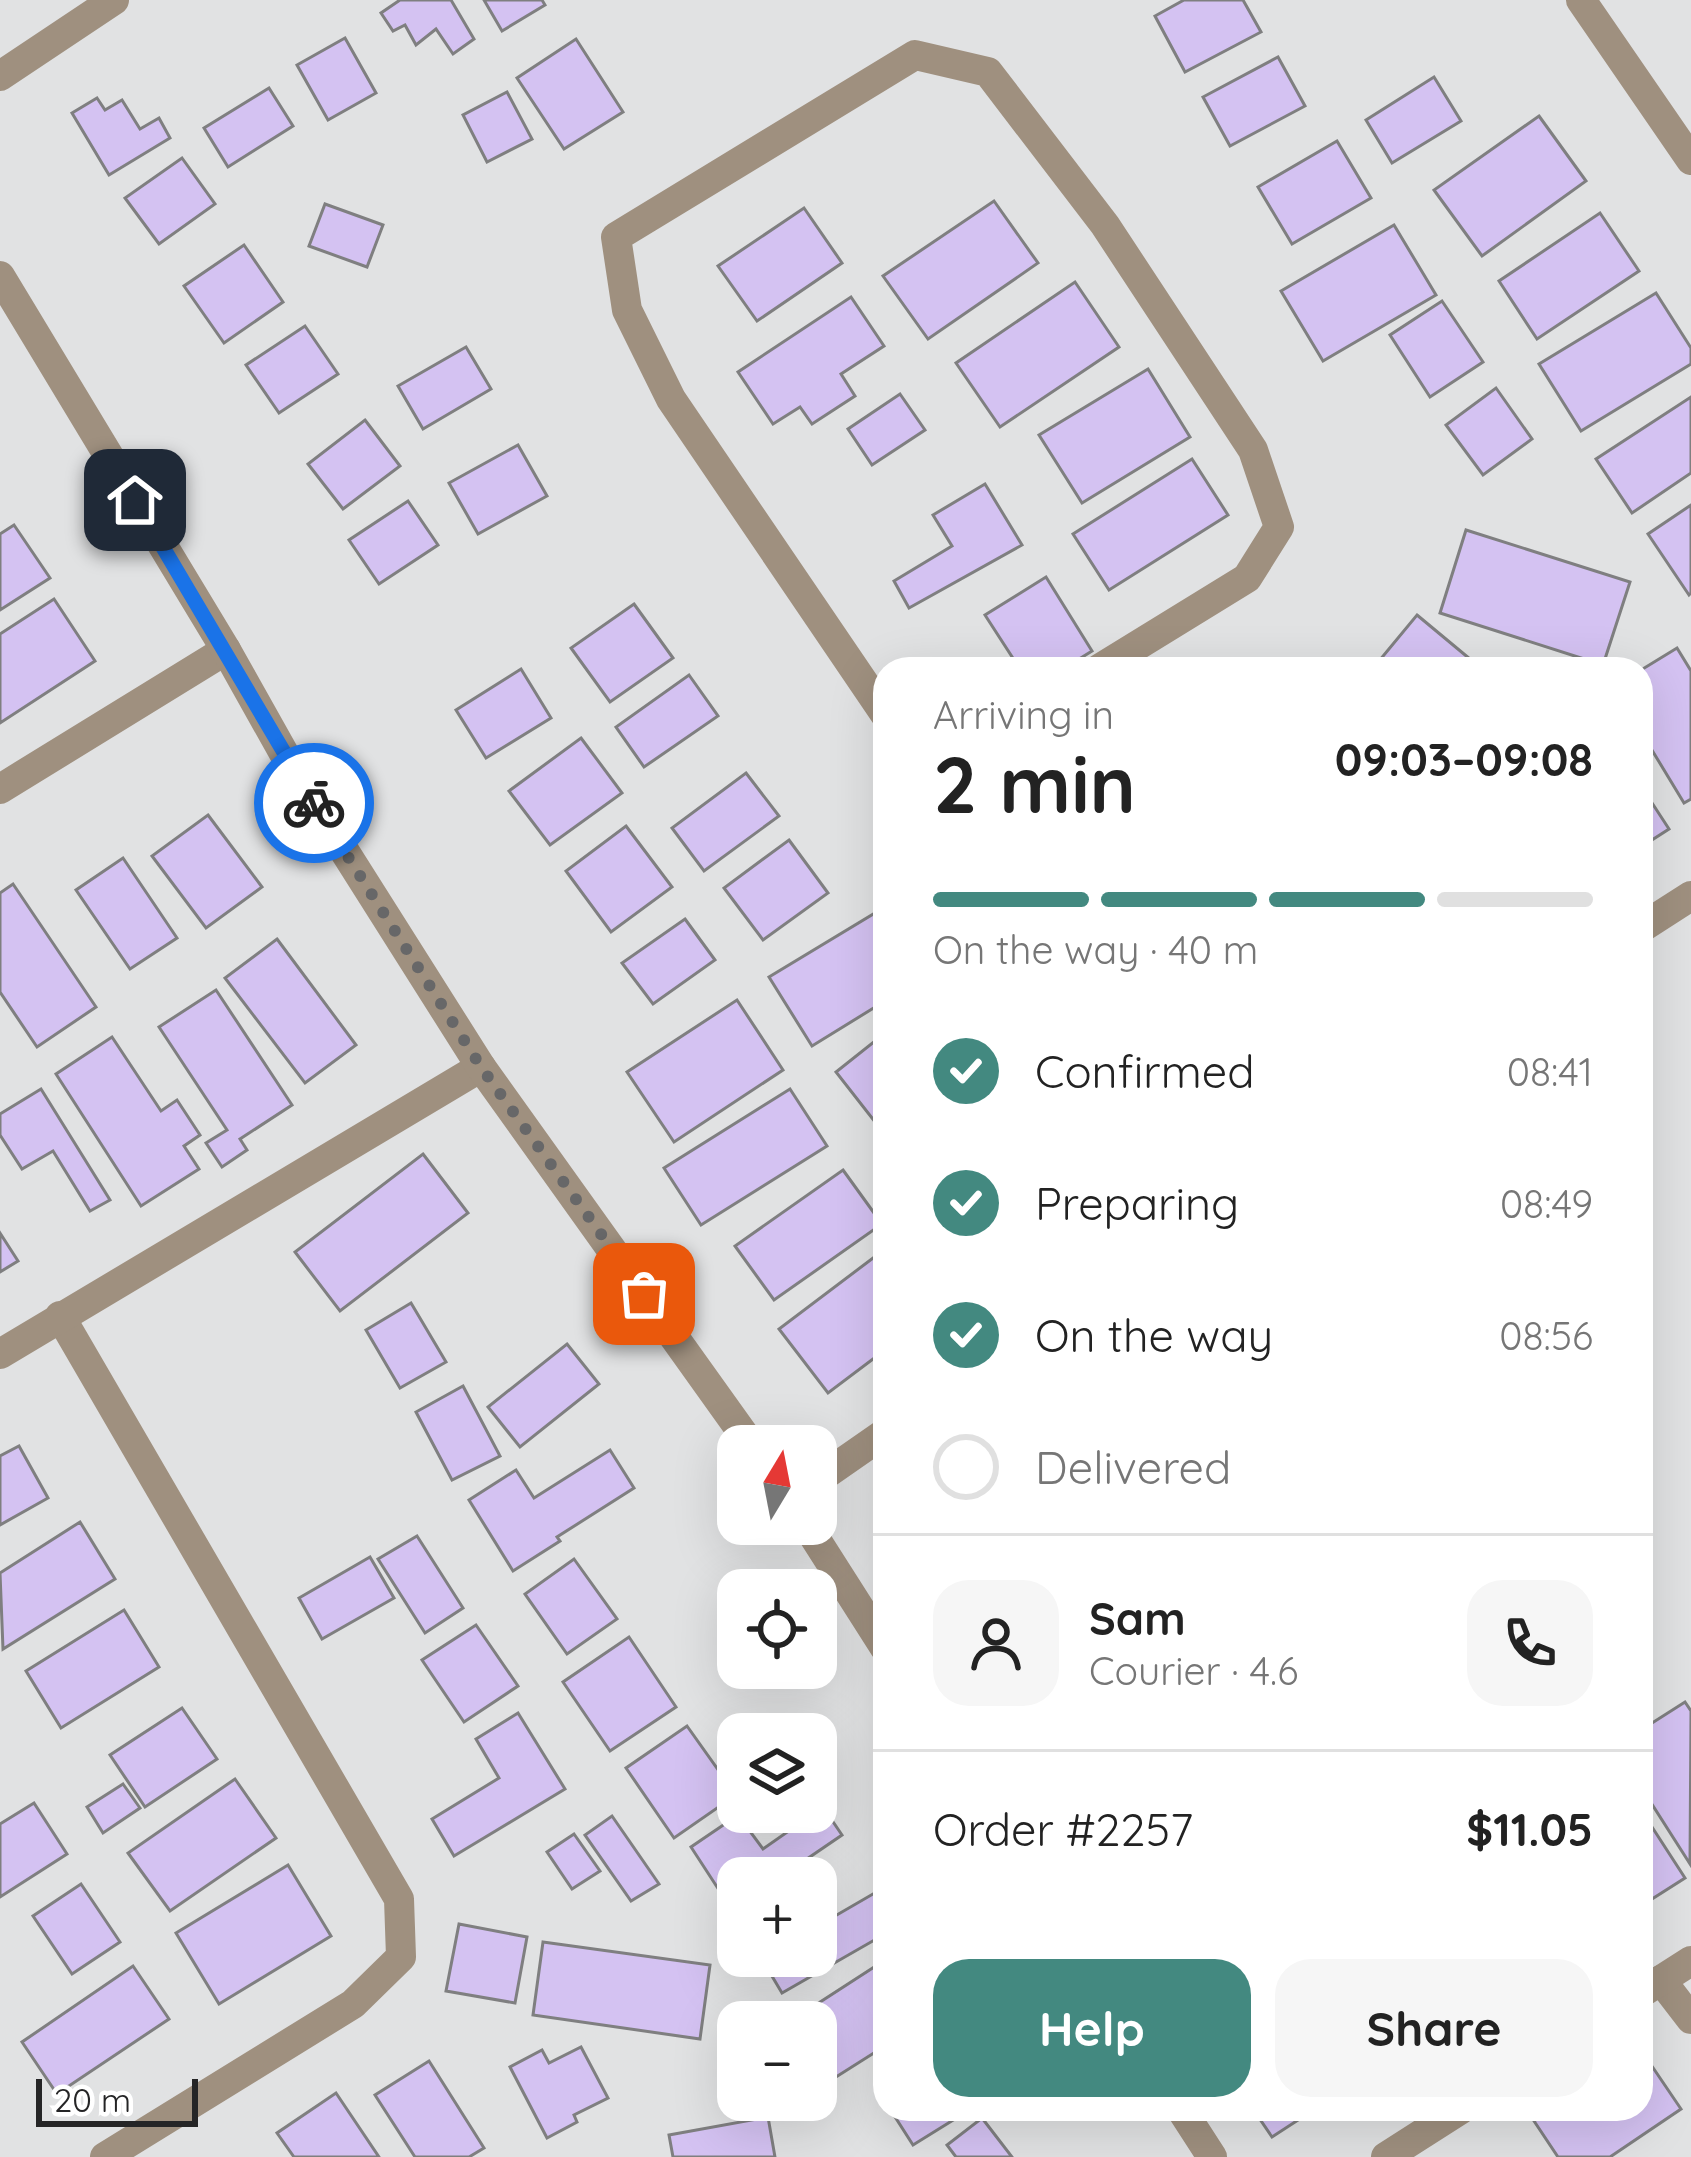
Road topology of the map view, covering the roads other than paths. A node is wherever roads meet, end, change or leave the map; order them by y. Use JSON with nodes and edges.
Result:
{"nodes":[{"id":1,"x":115,"y":0,"type":"edge"},
{"id":2,"x":1581,"y":0,"type":"edge"},
{"id":3,"x":0,"y":76,"type":"edge"},
{"id":4,"x":1691,"y":160,"type":"edge"},
{"id":5,"x":0,"y":276,"type":"edge"},
{"id":6,"x":226,"y":650,"type":"junction"},
{"id":7,"x":1118,"y":657,"type":"edge"},
{"id":8,"x":873,"y":696,"type":"edge"},
{"id":9,"x":0,"y":789,"type":"edge"},
{"id":10,"x":1691,"y":896,"type":"edge"},
{"id":11,"x":1653,"y":920,"type":"edge"},
{"id":12,"x":481,"y":1067,"type":"junction"},
{"id":13,"x":60,"y":1316,"type":"junction"},
{"id":14,"x":0,"y":1354,"type":"edge"},
{"id":15,"x":737,"y":1425,"type":"edge"},
{"id":16,"x":873,"y":1441,"type":"edge"},
{"id":17,"x":837,"y":1466,"type":"edge"},
{"id":18,"x":819,"y":1545,"type":"edge"},
{"id":19,"x":873,"y":1629,"type":"edge"},
{"id":20,"x":1691,"y":1961,"type":"edge"},
{"id":21,"x":1653,"y":1986,"type":"edge"},
{"id":22,"x":1653,"y":1989,"type":"edge"},
{"id":23,"x":1691,"y":2019,"type":"edge"},
{"id":24,"x":1189,"y":2121,"type":"edge"},
{"id":25,"x":1442,"y":2121,"type":"edge"},
{"id":26,"x":105,"y":2157,"type":"edge"},
{"id":27,"x":1212,"y":2157,"type":"edge"},
{"id":28,"x":1386,"y":2157,"type":"edge"}],
"edges":[{"from":1,"to":3,"type":"street"},
{"from":2,"to":4,"type":"street"},
{"from":5,"to":6,"type":"street"},
{"from":6,"to":9,"type":"street"},
{"from":6,"to":12,"type":"street"},
{"from":7,"to":8,"type":"street"},
{"from":10,"to":11,"type":"street"},
{"from":12,"to":13,"type":"street"},
{"from":12,"to":15,"type":"street"},
{"from":13,"to":14,"type":"street"},
{"from":13,"to":26,"type":"street"},
{"from":16,"to":17,"type":"street"},
{"from":18,"to":19,"type":"street"},
{"from":20,"to":21,"type":"street"},
{"from":22,"to":23,"type":"street"},
{"from":24,"to":27,"type":"street"},
{"from":25,"to":28,"type":"street"}]}
